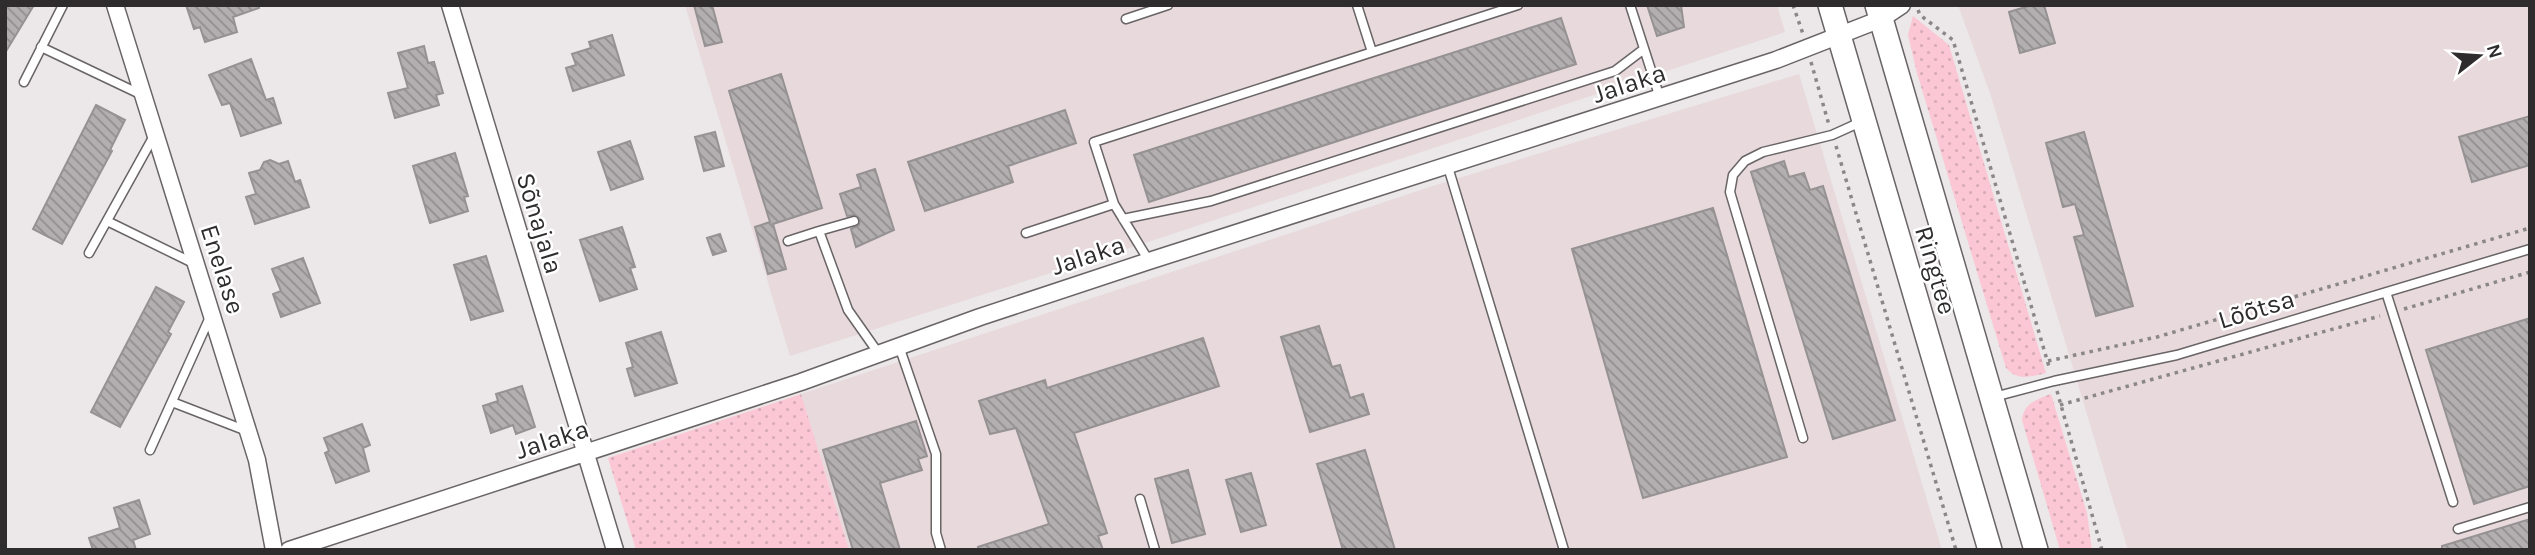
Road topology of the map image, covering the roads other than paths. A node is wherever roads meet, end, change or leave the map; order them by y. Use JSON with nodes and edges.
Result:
{"nodes":[{"id":1,"x":63,"y":5,"type":"edge"},
{"id":2,"x":115,"y":5,"type":"edge"},
{"id":3,"x":450,"y":5,"type":"edge"},
{"id":4,"x":1168,"y":5,"type":"edge"},
{"id":5,"x":1357,"y":5,"type":"edge"},
{"id":6,"x":1518,"y":5,"type":"edge"},
{"id":7,"x":1630,"y":5,"type":"edge"},
{"id":8,"x":1830,"y":5,"type":"edge"},
{"id":9,"x":1902,"y":5,"type":"edge"},
{"id":10,"x":1879,"y":12,"type":"edge"},
{"id":11,"x":1126,"y":19,"type":"dead end"},
{"id":12,"x":1837,"y":37,"type":"junction"},
{"id":13,"x":41,"y":47,"type":"junction"},
{"id":14,"x":1644,"y":48,"type":"junction"},
{"id":15,"x":1372,"y":52,"type":"junction"},
{"id":16,"x":24,"y":82,"type":"dead end"},
{"id":17,"x":143,"y":96,"type":"junction"},
{"id":18,"x":1660,"y":98,"type":"junction"},
{"id":19,"x":1863,"y":121,"type":"junction"},
{"id":20,"x":155,"y":134,"type":"junction"},
{"id":21,"x":1448,"y":167,"type":"junction"},
{"id":22,"x":1114,"y":204,"type":"junction"},
{"id":23,"x":1123,"y":219,"type":"junction"},
{"id":24,"x":107,"y":221,"type":"junction"},
{"id":25,"x":854,"y":221,"type":"dead end"},
{"id":26,"x":819,"y":231,"type":"junction"},
{"id":27,"x":1026,"y":233,"type":"dead end"},
{"id":28,"x":788,"y":241,"type":"dead end"},
{"id":29,"x":2530,"y":249,"type":"edge"},
{"id":30,"x":89,"y":253,"type":"dead end"},
{"id":31,"x":1149,"y":261,"type":"junction"},
{"id":32,"x":195,"y":264,"type":"junction"},
{"id":33,"x":2386,"y":292,"type":"junction"},
{"id":34,"x":212,"y":314,"type":"junction"},
{"id":35,"x":900,"y":346,"type":"junction"},
{"id":36,"x":879,"y":354,"type":"junction"},
{"id":37,"x":1991,"y":398,"type":"junction"},
{"id":38,"x":172,"y":402,"type":"junction"},
{"id":39,"x":248,"y":431,"type":"junction"},
{"id":40,"x":1803,"y":438,"type":"dead end"},
{"id":41,"x":150,"y":450,"type":"dead end"},
{"id":42,"x":584,"y":454,"type":"junction"},
{"id":43,"x":1140,"y":499,"type":"dead end"},
{"id":44,"x":2454,"y":502,"type":"dead end"},
{"id":45,"x":2530,"y":507,"type":"edge"},
{"id":46,"x":2458,"y":528,"type":"dead end"},
{"id":47,"x":274,"y":550,"type":"edge"},
{"id":48,"x":289,"y":550,"type":"edge"},
{"id":49,"x":615,"y":550,"type":"edge"},
{"id":50,"x":941,"y":550,"type":"edge"},
{"id":51,"x":1155,"y":550,"type":"edge"},
{"id":52,"x":1564,"y":550,"type":"edge"},
{"id":53,"x":1990,"y":550,"type":"edge"},
{"id":54,"x":2036,"y":550,"type":"edge"}],
"edges":[{"from":1,"to":13,"type":"lane"},
{"from":2,"to":17,"type":"street","name":"Enelase"},
{"from":3,"to":42,"type":"street","name":"Sõnajala"},
{"from":4,"to":11,"type":"lane"},
{"from":5,"to":15,"type":"lane"},
{"from":6,"to":15,"type":"lane"},
{"from":7,"to":14,"type":"lane"},
{"from":8,"to":12,"type":"main road","name":"Ringtee"},
{"from":9,"to":10,"type":"street","name":"Jalaka"},
{"from":10,"to":12,"type":"street","name":"Jalaka"},
{"from":10,"to":37,"type":"main road","name":"Ringtee"},
{"from":12,"to":18,"type":"street","name":"Jalaka"},
{"from":12,"to":19,"type":"main road","name":"Ringtee"},
{"from":13,"to":16,"type":"lane"},
{"from":13,"to":17,"type":"lane"},
{"from":14,"to":18,"type":"lane"},
{"from":14,"to":23,"type":"lane"},
{"from":15,"to":22,"type":"lane"},
{"from":17,"to":20,"type":"street","name":"Enelase"},
{"from":18,"to":21,"type":"street","name":"Jalaka"},
{"from":19,"to":40,"type":"lane"},
{"from":19,"to":53,"type":"main road","name":"Ringtee"},
{"from":20,"to":24,"type":"lane"},
{"from":20,"to":32,"type":"street","name":"Enelase"},
{"from":21,"to":31,"type":"street","name":"Jalaka"},
{"from":21,"to":52,"type":"lane"},
{"from":22,"to":23,"type":"lane"},
{"from":22,"to":27,"type":"lane"},
{"from":23,"to":31,"type":"lane"},
{"from":24,"to":30,"type":"lane"},
{"from":24,"to":32,"type":"lane"},
{"from":25,"to":26,"type":"lane"},
{"from":26,"to":28,"type":"lane"},
{"from":26,"to":36,"type":"lane"},
{"from":29,"to":33,"type":"lane","name":"Lõõtsa"},
{"from":31,"to":35,"type":"street","name":"Jalaka"},
{"from":32,"to":34,"type":"street","name":"Enelase"},
{"from":33,"to":37,"type":"lane","name":"Lõõtsa"},
{"from":33,"to":44,"type":"lane"},
{"from":34,"to":38,"type":"lane"},
{"from":34,"to":39,"type":"street","name":"Enelase"},
{"from":35,"to":36,"type":"street","name":"Jalaka"},
{"from":35,"to":50,"type":"lane"},
{"from":36,"to":42,"type":"street","name":"Jalaka"},
{"from":37,"to":54,"type":"main road","name":"Ringtee"},
{"from":38,"to":39,"type":"lane"},
{"from":38,"to":41,"type":"lane"},
{"from":39,"to":47,"type":"street","name":"Enelase"},
{"from":42,"to":48,"type":"street","name":"Jalaka"},
{"from":42,"to":49,"type":"street","name":"Sõnajala"},
{"from":43,"to":51,"type":"lane"},
{"from":45,"to":46,"type":"lane"}]}
